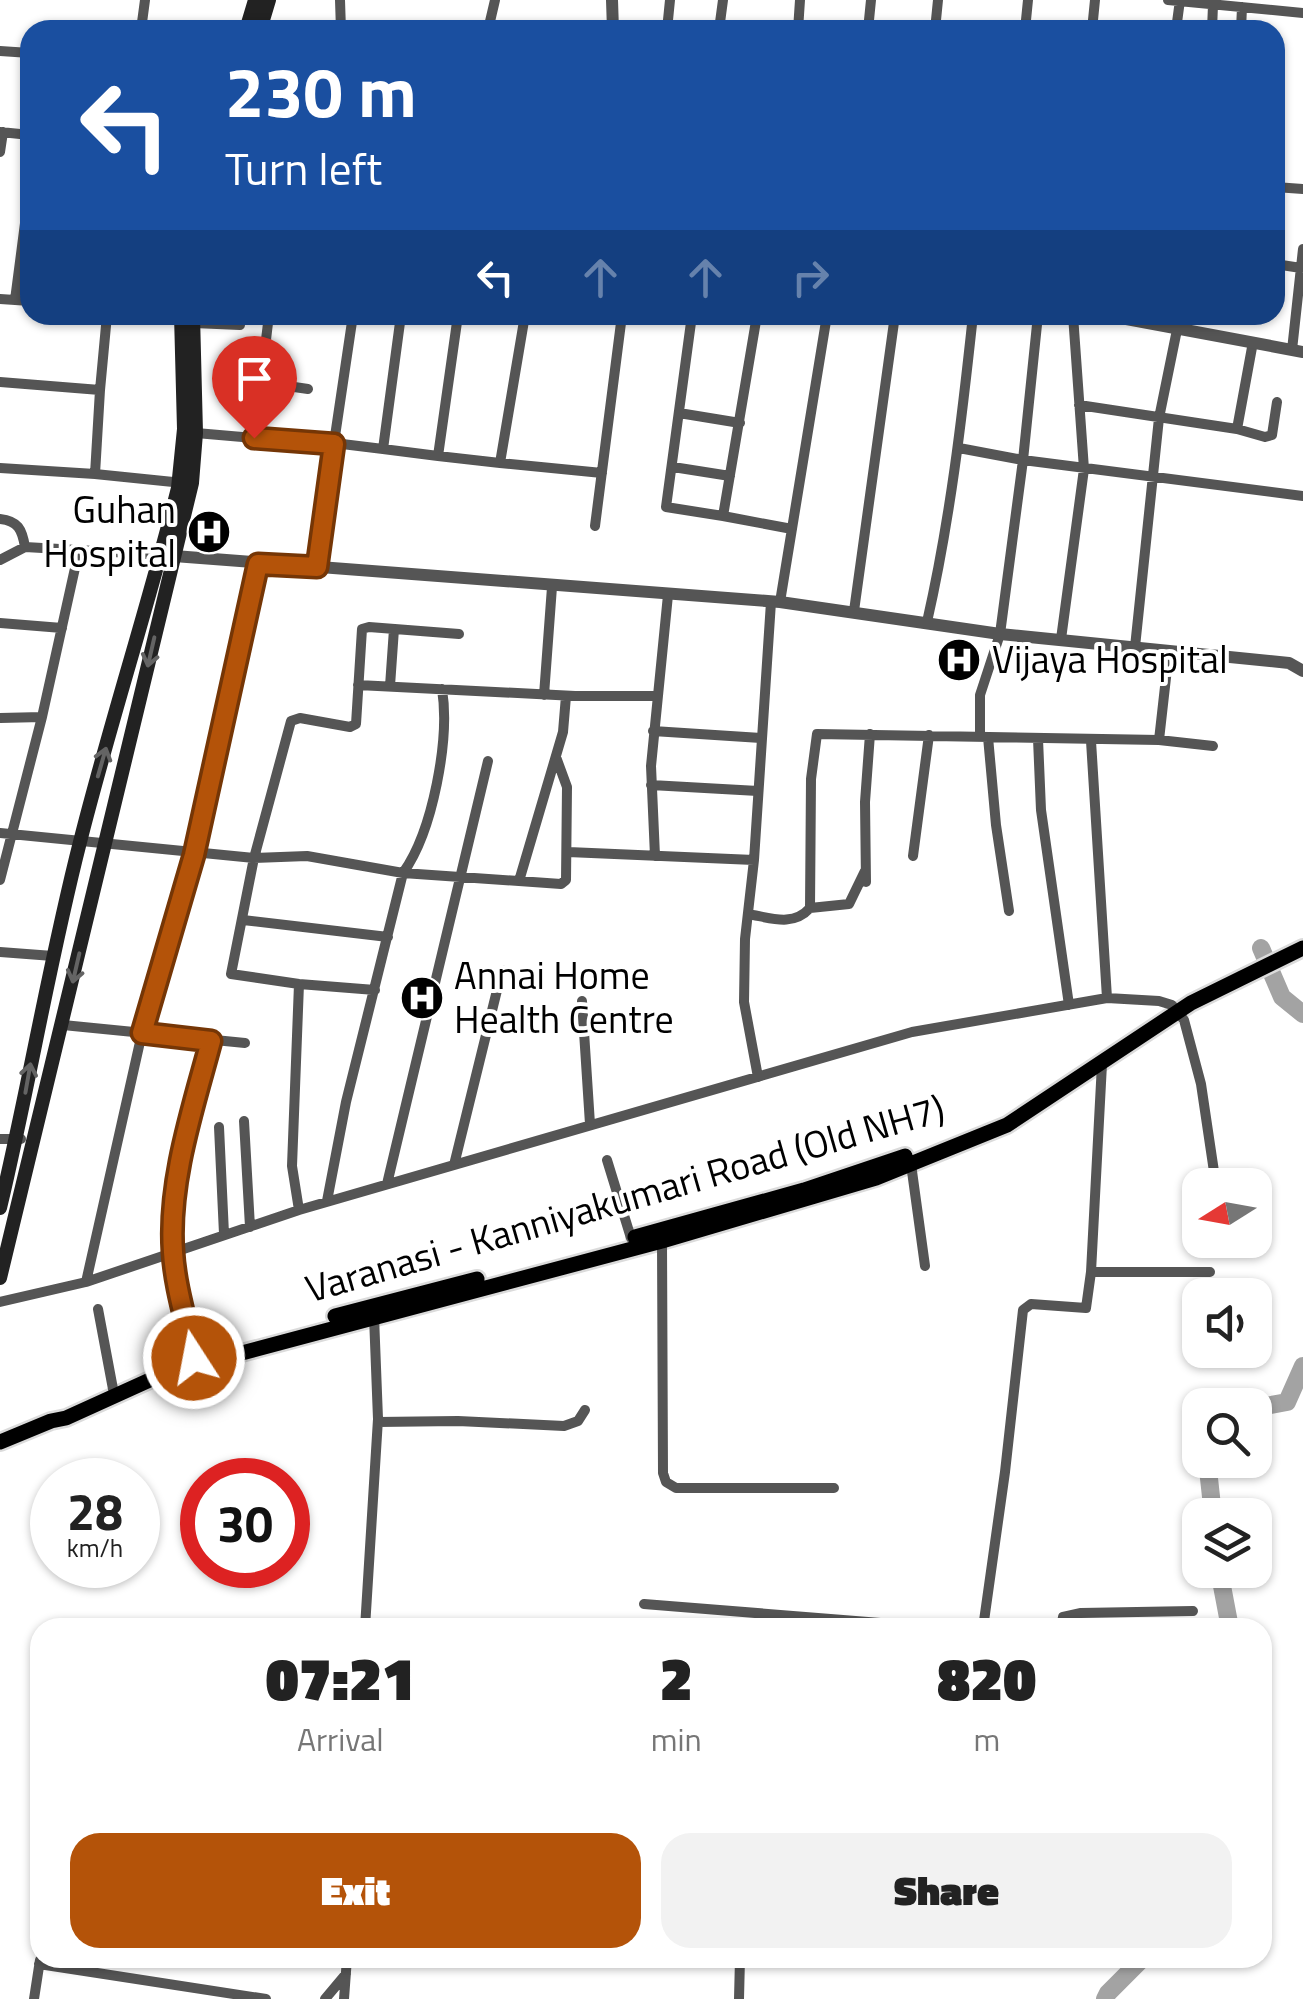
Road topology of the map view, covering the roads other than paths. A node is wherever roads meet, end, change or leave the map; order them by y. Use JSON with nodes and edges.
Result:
{"nodes":[{"id":1,"x":1176,"y":1,"type":"edge"},
{"id":2,"x":1212,"y":5,"type":"junction"},
{"id":3,"x":1242,"y":8,"type":"junction"},
{"id":4,"x":1303,"y":13,"type":"edge"},
{"id":5,"x":1212,"y":20,"type":"edge"},
{"id":6,"x":1241,"y":20,"type":"edge"},
{"id":7,"x":2,"y":132,"type":"edge"},
{"id":8,"x":0,"y":152,"type":"edge"},
{"id":9,"x":1303,"y":249,"type":"edge"},
{"id":10,"x":20,"y":262,"type":"edge"},
{"id":11,"x":1301,"y":268,"type":"edge"},
{"id":12,"x":0,"y":299,"type":"edge"},
{"id":13,"x":15,"y":300,"type":"junction"},
{"id":14,"x":20,"y":300,"type":"edge"},
{"id":15,"x":106,"y":325,"type":"edge"},
{"id":16,"x":189,"y":325,"type":"edge"},
{"id":17,"x":189,"y":325,"type":"edge"},
{"id":18,"x":268,"y":325,"type":"edge"},
{"id":19,"x":352,"y":325,"type":"edge"},
{"id":20,"x":400,"y":325,"type":"edge"},
{"id":21,"x":457,"y":325,"type":"edge"},
{"id":22,"x":523,"y":325,"type":"edge"},
{"id":23,"x":621,"y":325,"type":"edge"},
{"id":24,"x":691,"y":325,"type":"edge"},
{"id":25,"x":755,"y":325,"type":"edge"},
{"id":26,"x":825,"y":325,"type":"edge"},
{"id":27,"x":895,"y":325,"type":"edge"},
{"id":28,"x":972,"y":325,"type":"edge"},
{"id":29,"x":1037,"y":325,"type":"edge"},
{"id":30,"x":1074,"y":325,"type":"edge"},
{"id":31,"x":1178,"y":325,"type":"edge"},
{"id":32,"x":1190,"y":325,"type":"edge"},
{"id":33,"x":1252,"y":342,"type":"junction"},
{"id":34,"x":1298,"y":351,"type":"edge"},
{"id":35,"x":0,"y":382,"type":"edge"},
{"id":36,"x":260,"y":382,"type":"junction"},
{"id":37,"x":308,"y":389,"type":"dead end"},
{"id":38,"x":100,"y":390,"type":"junction"},
{"id":39,"x":1277,"y":402,"type":"dead end"},
{"id":40,"x":1079,"y":405,"type":"junction"},
{"id":41,"x":679,"y":414,"type":"junction"},
{"id":42,"x":1159,"y":418,"type":"junction"},
{"id":43,"x":740,"y":422,"type":"junction"},
{"id":44,"x":1237,"y":430,"type":"junction"},
{"id":45,"x":196,"y":433,"type":"junction"},
{"id":46,"x":254,"y":438,"type":"junction"},
{"id":47,"x":334,"y":444,"type":"junction"},
{"id":48,"x":383,"y":448,"type":"junction"},
{"id":49,"x":959,"y":448,"type":"junction"},
{"id":50,"x":438,"y":456,"type":"junction"},
{"id":51,"x":1023,"y":460,"type":"junction"},
{"id":52,"x":500,"y":463,"type":"junction"},
{"id":53,"x":672,"y":467,"type":"junction"},
{"id":54,"x":0,"y":468,"type":"edge"},
{"id":55,"x":1084,"y":469,"type":"junction"},
{"id":56,"x":602,"y":472,"type":"junction"},
{"id":57,"x":94,"y":474,"type":"junction"},
{"id":58,"x":730,"y":476,"type":"junction"},
{"id":59,"x":1153,"y":476,"type":"junction"},
{"id":60,"x":186,"y":483,"type":"junction"},
{"id":61,"x":1303,"y":496,"type":"edge"},
{"id":62,"x":722,"y":516,"type":"junction"},
{"id":63,"x":0,"y":518,"type":"edge"},
{"id":64,"x":595,"y":526,"type":"dead end"},
{"id":65,"x":792,"y":529,"type":"junction"},
{"id":66,"x":25,"y":546,"type":"junction"},
{"id":67,"x":79,"y":550,"type":"junction"},
{"id":68,"x":167,"y":555,"type":"junction"},
{"id":69,"x":0,"y":560,"type":"edge"},
{"id":70,"x":258,"y":564,"type":"junction"},
{"id":71,"x":317,"y":567,"type":"junction"},
{"id":72,"x":552,"y":587,"type":"junction"},
{"id":73,"x":668,"y":595,"type":"junction"},
{"id":74,"x":775,"y":602,"type":"junction"},
{"id":75,"x":854,"y":611,"type":"junction"},
{"id":76,"x":927,"y":622,"type":"junction"},
{"id":77,"x":0,"y":624,"type":"edge"},
{"id":78,"x":62,"y":628,"type":"junction"},
{"id":79,"x":394,"y":629,"type":"junction"},
{"id":80,"x":459,"y":634,"type":"dead end"},
{"id":81,"x":1000,"y":634,"type":"junction"},
{"id":82,"x":1062,"y":639,"type":"junction"},
{"id":83,"x":1135,"y":647,"type":"junction"},
{"id":84,"x":1169,"y":651,"type":"junction"},
{"id":85,"x":1303,"y":671,"type":"edge"},
{"id":86,"x":358,"y":684,"type":"junction"},
{"id":87,"x":390,"y":686,"type":"junction"},
{"id":88,"x":442,"y":689,"type":"junction"},
{"id":89,"x":544,"y":694,"type":"junction"},
{"id":90,"x":566,"y":696,"type":"junction"},
{"id":91,"x":658,"y":696,"type":"junction"},
{"id":92,"x":0,"y":718,"type":"edge"},
{"id":93,"x":42,"y":718,"type":"junction"},
{"id":94,"x":653,"y":732,"type":"junction"},
{"id":95,"x":870,"y":734,"type":"junction"},
{"id":96,"x":929,"y":735,"type":"junction"},
{"id":97,"x":984,"y":736,"type":"junction"},
{"id":98,"x":761,"y":738,"type":"junction"},
{"id":99,"x":1038,"y":738,"type":"junction"},
{"id":100,"x":1159,"y":740,"type":"junction"},
{"id":101,"x":1091,"y":741,"type":"junction"},
{"id":102,"x":1213,"y":746,"type":"dead end"},
{"id":103,"x":556,"y":757,"type":"junction"},
{"id":104,"x":488,"y":761,"type":"dead end"},
{"id":105,"x":651,"y":785,"type":"junction"},
{"id":106,"x":758,"y":791,"type":"junction"},
{"id":107,"x":6,"y":833,"type":"edge"},
{"id":108,"x":80,"y":840,"type":"junction"},
{"id":109,"x":105,"y":844,"type":"junction"},
{"id":110,"x":568,"y":852,"type":"junction"},
{"id":111,"x":194,"y":855,"type":"junction"},
{"id":112,"x":654,"y":856,"type":"junction"},
{"id":113,"x":913,"y":856,"type":"dead end"},
{"id":114,"x":254,"y":858,"type":"junction"},
{"id":115,"x":754,"y":860,"type":"junction"},
{"id":116,"x":404,"y":873,"type":"junction"},
{"id":117,"x":462,"y":877,"type":"junction"},
{"id":118,"x":0,"y":880,"type":"edge"},
{"id":119,"x":519,"y":881,"type":"junction"},
{"id":120,"x":810,"y":908,"type":"junction"},
{"id":121,"x":1009,"y":910,"type":"dead end"},
{"id":122,"x":748,"y":914,"type":"junction"},
{"id":123,"x":244,"y":920,"type":"junction"},
{"id":124,"x":388,"y":937,"type":"junction"},
{"id":125,"x":1303,"y":941,"type":"edge"},
{"id":126,"x":1303,"y":948,"type":"edge"},
{"id":127,"x":0,"y":952,"type":"edge"},
{"id":128,"x":1283,"y":955,"type":"junction"},
{"id":129,"x":53,"y":956,"type":"junction"},
{"id":130,"x":502,"y":970,"type":"dead end"},
{"id":131,"x":299,"y":984,"type":"junction"},
{"id":132,"x":375,"y":990,"type":"junction"},
{"id":133,"x":1107,"y":998,"type":"junction"},
{"id":134,"x":582,"y":1001,"type":"dead end"},
{"id":135,"x":1069,"y":1004,"type":"junction"},
{"id":136,"x":1175,"y":1008,"type":"junction"},
{"id":137,"x":63,"y":1026,"type":"junction"},
{"id":138,"x":142,"y":1033,"type":"junction"},
{"id":139,"x":211,"y":1041,"type":"junction"},
{"id":140,"x":245,"y":1042,"type":"dead end"},
{"id":141,"x":1102,"y":1064,"type":"junction"},
{"id":142,"x":758,"y":1077,"type":"junction"},
{"id":143,"x":244,"y":1121,"type":"dead end"},
{"id":144,"x":590,"y":1124,"type":"junction"},
{"id":145,"x":219,"y":1127,"type":"dead end"},
{"id":146,"x":991,"y":1128,"type":"junction"},
{"id":147,"x":0,"y":1139,"type":"edge"},
{"id":148,"x":24,"y":1139,"type":"junction"},
{"id":149,"x":606,"y":1160,"type":"dead end"},
{"id":150,"x":912,"y":1164,"type":"junction"},
{"id":151,"x":454,"y":1166,"type":"junction"},
{"id":152,"x":1213,"y":1168,"type":"edge"},
{"id":153,"x":388,"y":1184,"type":"junction"},
{"id":154,"x":328,"y":1201,"type":"junction"},
{"id":155,"x":0,"y":1208,"type":"edge"},
{"id":156,"x":299,"y":1210,"type":"junction"},
{"id":157,"x":250,"y":1227,"type":"junction"},
{"id":158,"x":224,"y":1234,"type":"junction"},
{"id":159,"x":631,"y":1238,"type":"junction"},
{"id":160,"x":662,"y":1240,"type":"junction"},
{"id":161,"x":609,"y":1249,"type":"junction"},
{"id":162,"x":173,"y":1253,"type":"junction"},
{"id":163,"x":925,"y":1266,"type":"dead end"},
{"id":164,"x":1092,"y":1272,"type":"junction"},
{"id":165,"x":1210,"y":1272,"type":"dead end"},
{"id":166,"x":0,"y":1278,"type":"edge"},
{"id":167,"x":86,"y":1282,"type":"junction"},
{"id":168,"x":0,"y":1302,"type":"edge"},
{"id":169,"x":98,"y":1309,"type":"dead end"},
{"id":170,"x":374,"y":1316,"type":"junction"},
{"id":171,"x":194,"y":1358,"type":"junction"},
{"id":172,"x":113,"y":1389,"type":"junction"},
{"id":173,"x":584,"y":1410,"type":"dead end"},
{"id":174,"x":51,"y":1420,"type":"junction"},
{"id":175,"x":378,"y":1422,"type":"junction"},
{"id":176,"x":0,"y":1442,"type":"edge"},
{"id":177,"x":834,"y":1488,"type":"dead end"},
{"id":178,"x":644,"y":1604,"type":"dead end"},
{"id":179,"x":1193,"y":1611,"type":"dead end"},
{"id":180,"x":366,"y":1618,"type":"edge"},
{"id":181,"x":818,"y":1618,"type":"edge"},
{"id":182,"x":984,"y":1618,"type":"edge"},
{"id":183,"x":1063,"y":1618,"type":"edge"},
{"id":184,"x":39,"y":1968,"type":"edge"},
{"id":185,"x":82,"y":1968,"type":"edge"},
{"id":186,"x":346,"y":1968,"type":"edge"},
{"id":187,"x":740,"y":1968,"type":"edge"},
{"id":188,"x":346,"y":1974,"type":"junction"},
{"id":189,"x":34,"y":1999,"type":"edge"},
{"id":190,"x":266,"y":1999,"type":"edge"},
{"id":191,"x":325,"y":1999,"type":"edge"},
{"id":192,"x":344,"y":1999,"type":"edge"},
{"id":193,"x":739,"y":1999,"type":"edge"}],
"edges":[{"from":1,"to":2,"type":"street"},
{"from":2,"to":3,"type":"street"},
{"from":2,"to":5,"type":"street"},
{"from":3,"to":4,"type":"street"},
{"from":3,"to":6,"type":"street"},
{"from":7,"to":8,"type":"street"},
{"from":9,"to":11,"type":"street"},
{"from":10,"to":13,"type":"street"},
{"from":11,"to":34,"type":"street"},
{"from":12,"to":13,"type":"street"},
{"from":13,"to":14,"type":"street"},
{"from":15,"to":38,"type":"street"},
{"from":16,"to":45,"type":"main road"},
{"from":17,"to":60,"type":"main road"},
{"from":18,"to":36,"type":"street"},
{"from":19,"to":47,"type":"street"},
{"from":20,"to":48,"type":"street"},
{"from":21,"to":50,"type":"street"},
{"from":22,"to":52,"type":"street"},
{"from":23,"to":56,"type":"street"},
{"from":24,"to":41,"type":"street"},
{"from":25,"to":43,"type":"street"},
{"from":26,"to":65,"type":"street"},
{"from":27,"to":75,"type":"street"},
{"from":28,"to":49,"type":"street"},
{"from":29,"to":51,"type":"street"},
{"from":30,"to":40,"type":"street"},
{"from":31,"to":42,"type":"street"},
{"from":32,"to":33,"type":"street"},
{"from":33,"to":34,"type":"street"},
{"from":33,"to":44,"type":"street"},
{"from":35,"to":38,"type":"street"},
{"from":36,"to":37,"type":"street"},
{"from":36,"to":46,"type":"street"},
{"from":38,"to":57,"type":"street"},
{"from":39,"to":44,"type":"street"},
{"from":40,"to":42,"type":"street"},
{"from":40,"to":55,"type":"street"},
{"from":41,"to":43,"type":"street"},
{"from":41,"to":53,"type":"street"},
{"from":42,"to":44,"type":"street"},
{"from":42,"to":59,"type":"street"},
{"from":43,"to":58,"type":"street"},
{"from":45,"to":46,"type":"street"},
{"from":45,"to":60,"type":"main road"},
{"from":46,"to":47,"type":"street"},
{"from":47,"to":48,"type":"street"},
{"from":47,"to":71,"type":"street"},
{"from":48,"to":50,"type":"street"},
{"from":49,"to":51,"type":"street"},
{"from":49,"to":76,"type":"street"},
{"from":50,"to":52,"type":"street"},
{"from":51,"to":55,"type":"street"},
{"from":51,"to":81,"type":"street"},
{"from":52,"to":56,"type":"street"},
{"from":53,"to":58,"type":"street"},
{"from":53,"to":62,"type":"street"},
{"from":54,"to":57,"type":"street"},
{"from":55,"to":59,"type":"street"},
{"from":55,"to":82,"type":"street"},
{"from":56,"to":64,"type":"street"},
{"from":57,"to":60,"type":"street"},
{"from":58,"to":62,"type":"street"},
{"from":59,"to":61,"type":"street"},
{"from":59,"to":83,"type":"street"},
{"from":60,"to":68,"type":"main road"},
{"from":62,"to":65,"type":"street"},
{"from":63,"to":66,"type":"street"},
{"from":65,"to":74,"type":"street"},
{"from":66,"to":67,"type":"street"},
{"from":66,"to":69,"type":"street"},
{"from":67,"to":68,"type":"street"},
{"from":67,"to":78,"type":"street"},
{"from":68,"to":70,"type":"street"},
{"from":108,"to":68,"type":"main road","one_way":true},
{"from":68,"to":109,"type":"main road","one_way":true},
{"from":70,"to":71,"type":"street"},
{"from":70,"to":111,"type":"street"},
{"from":71,"to":72,"type":"street"},
{"from":72,"to":73,"type":"street"},
{"from":72,"to":89,"type":"street"},
{"from":73,"to":74,"type":"street"},
{"from":73,"to":91,"type":"street"},
{"from":74,"to":75,"type":"street"},
{"from":74,"to":98,"type":"street"},
{"from":75,"to":76,"type":"street"},
{"from":76,"to":81,"type":"street"},
{"from":77,"to":78,"type":"street"},
{"from":78,"to":93,"type":"street"},
{"from":79,"to":80,"type":"street"},
{"from":79,"to":86,"type":"street"},
{"from":79,"to":87,"type":"street"},
{"from":81,"to":82,"type":"street"},
{"from":81,"to":97,"type":"street"},
{"from":82,"to":83,"type":"street"},
{"from":83,"to":84,"type":"street"},
{"from":84,"to":85,"type":"street"},
{"from":84,"to":100,"type":"street"},
{"from":86,"to":87,"type":"street"},
{"from":86,"to":114,"type":"street"},
{"from":87,"to":88,"type":"street"},
{"from":88,"to":89,"type":"street"},
{"from":88,"to":116,"type":"street"},
{"from":89,"to":90,"type":"street"},
{"from":90,"to":91,"type":"street"},
{"from":90,"to":103,"type":"street"},
{"from":91,"to":94,"type":"street"},
{"from":92,"to":93,"type":"street"},
{"from":93,"to":107,"type":"street"},
{"from":94,"to":98,"type":"street"},
{"from":94,"to":105,"type":"street"},
{"from":95,"to":96,"type":"street"},
{"from":95,"to":120,"type":"street"},
{"from":95,"to":120,"type":"street"},
{"from":96,"to":97,"type":"street"},
{"from":96,"to":113,"type":"street"},
{"from":97,"to":99,"type":"street"},
{"from":97,"to":121,"type":"street"},
{"from":98,"to":106,"type":"street"},
{"from":99,"to":101,"type":"street"},
{"from":99,"to":135,"type":"street"},
{"from":100,"to":101,"type":"street"},
{"from":100,"to":102,"type":"street"},
{"from":101,"to":133,"type":"street"},
{"from":103,"to":110,"type":"street"},
{"from":103,"to":119,"type":"street"},
{"from":104,"to":117,"type":"street"},
{"from":105,"to":106,"type":"street"},
{"from":105,"to":112,"type":"street"},
{"from":106,"to":115,"type":"street"},
{"from":107,"to":108,"type":"street"},
{"from":107,"to":118,"type":"street"},
{"from":108,"to":109,"type":"street"},
{"from":108,"to":129,"type":"main road"},
{"from":109,"to":111,"type":"street"},
{"from":109,"to":137,"type":"main road","one_way":true},
{"from":110,"to":112,"type":"street"},
{"from":110,"to":119,"type":"street"},
{"from":111,"to":114,"type":"street"},
{"from":111,"to":138,"type":"street"},
{"from":112,"to":115,"type":"street"},
{"from":114,"to":116,"type":"street"},
{"from":114,"to":123,"type":"street"},
{"from":115,"to":122,"type":"street"},
{"from":116,"to":117,"type":"street"},
{"from":116,"to":124,"type":"street"},
{"from":117,"to":119,"type":"street"},
{"from":117,"to":153,"type":"street"},
{"from":120,"to":122,"type":"street"},
{"from":122,"to":142,"type":"street"},
{"from":123,"to":124,"type":"street"},
{"from":123,"to":131,"type":"street"},
{"from":124,"to":132,"type":"street"},
{"from":125,"to":128,"type":"main road","name":"Varanasi - Kanniyakumari Road (Old NH7)"},
{"from":126,"to":128,"type":"main road","name":"Varanasi - Kanniyakumari Road (Old NH7)"},
{"from":127,"to":129,"type":"street"},
{"from":128,"to":136,"type":"main road","name":"Varanasi - Kanniyakumari Road (Old NH7)"},
{"from":148,"to":129,"type":"main road","one_way":true},
{"from":130,"to":151,"type":"street"},
{"from":131,"to":132,"type":"street"},
{"from":131,"to":156,"type":"street"},
{"from":132,"to":154,"type":"street"},
{"from":133,"to":135,"type":"street"},
{"from":133,"to":136,"type":"street"},
{"from":134,"to":144,"type":"street"},
{"from":135,"to":142,"type":"street"},
{"from":136,"to":141,"type":"main road","name":"Varanasi - Kanniyakumari Road (Old NH7)"},
{"from":136,"to":146,"type":"main road","name":"Varanasi - Kanniyakumari Road (Old NH7)"},
{"from":136,"to":152,"type":"street"},
{"from":137,"to":138,"type":"street"},
{"from":137,"to":148,"type":"main road"},
{"from":138,"to":139,"type":"street"},
{"from":138,"to":167,"type":"street"},
{"from":139,"to":140,"type":"street"},
{"from":139,"to":162,"type":"street"},
{"from":141,"to":146,"type":"main road","name":"Varanasi - Kanniyakumari Road (Old NH7)"},
{"from":141,"to":164,"type":"street"},
{"from":142,"to":144,"type":"street"},
{"from":143,"to":157,"type":"street"},
{"from":144,"to":151,"type":"street"},
{"from":145,"to":158,"type":"street"},
{"from":146,"to":150,"type":"main road","name":"Varanasi - Kanniyakumari Road (Old NH7)"},
{"from":146,"to":159,"type":"main road","name":"Varanasi - Kanniyakumari Road (Old NH7)"},
{"from":147,"to":148,"type":"street"},
{"from":148,"to":155,"type":"main road"},
{"from":148,"to":166,"type":"main road"},
{"from":149,"to":159,"type":"street"},
{"from":150,"to":160,"type":"main road","name":"Varanasi - Kanniyakumari Road (Old NH7)"},
{"from":150,"to":163,"type":"street"},
{"from":151,"to":153,"type":"street"},
{"from":153,"to":154,"type":"street"},
{"from":154,"to":156,"type":"street"},
{"from":156,"to":157,"type":"street"},
{"from":157,"to":158,"type":"street"},
{"from":158,"to":162,"type":"street"},
{"from":159,"to":161,"type":"main road","name":"Varanasi - Kanniyakumari Road (Old NH7)"},
{"from":160,"to":161,"type":"main road","name":"Varanasi - Kanniyakumari Road (Old NH7)"},
{"from":160,"to":177,"type":"street"},
{"from":161,"to":170,"type":"main road","name":"Varanasi - Kanniyakumari Road (Old NH7)"},
{"from":161,"to":171,"type":"main road","name":"Varanasi - Kanniyakumari Road (Old NH7)"},
{"from":162,"to":167,"type":"street"},
{"from":162,"to":171,"type":"street"},
{"from":164,"to":165,"type":"street"},
{"from":164,"to":182,"type":"street"},
{"from":167,"to":168,"type":"street"},
{"from":169,"to":172,"type":"street"},
{"from":170,"to":174,"type":"main road","name":"Varanasi - Kanniyakumari Road (Old NH7)"},
{"from":170,"to":175,"type":"street"},
{"from":171,"to":172,"type":"main road","name":"Varanasi - Kanniyakumari Road (Old NH7)"},
{"from":172,"to":174,"type":"main road","name":"Varanasi - Kanniyakumari Road (Old NH7)"},
{"from":173,"to":175,"type":"street"},
{"from":174,"to":176,"type":"main road","name":"Varanasi - Kanniyakumari Road (Old NH7)"},
{"from":175,"to":180,"type":"street"},
{"from":178,"to":181,"type":"street"},
{"from":179,"to":183,"type":"street"},
{"from":184,"to":189,"type":"street"},
{"from":185,"to":190,"type":"street"},
{"from":186,"to":188,"type":"street"},
{"from":187,"to":193,"type":"street"},
{"from":188,"to":191,"type":"street"},
{"from":188,"to":192,"type":"street"}]}
